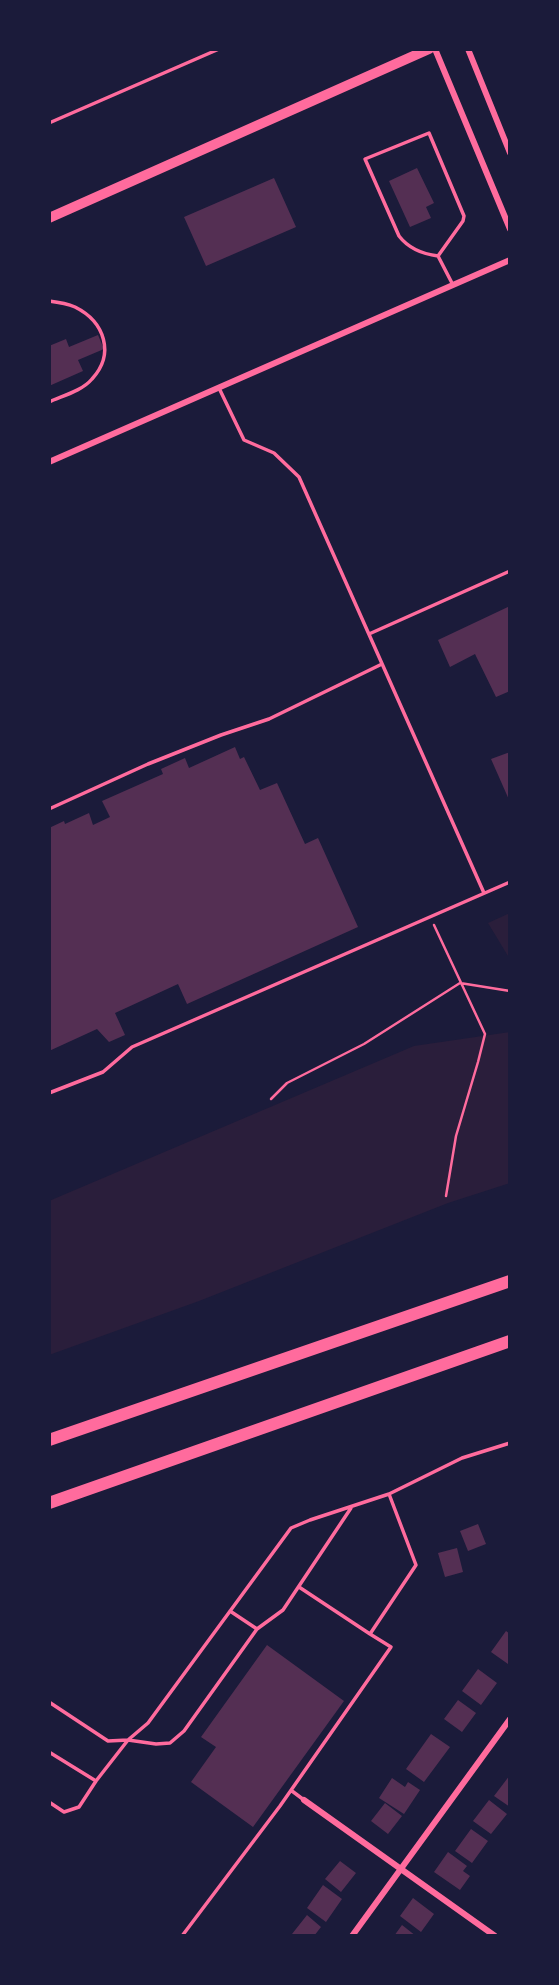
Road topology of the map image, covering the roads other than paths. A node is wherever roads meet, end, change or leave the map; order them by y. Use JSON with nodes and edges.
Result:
{"nodes":[{"id":1,"x":219,"y":49,"type":"edge"},
{"id":2,"x":429,"y":49,"type":"edge"},
{"id":3,"x":435,"y":49,"type":"edge"},
{"id":4,"x":468,"y":49,"type":"edge"},
{"id":5,"x":49,"y":123,"type":"edge"},
{"id":6,"x":510,"y":153,"type":"edge"},
{"id":7,"x":49,"y":218,"type":"edge"},
{"id":8,"x":510,"y":229,"type":"edge"},
{"id":9,"x":438,"y":256,"type":"junction"},
{"id":10,"x":510,"y":260,"type":"edge"},
{"id":11,"x":453,"y":285,"type":"junction"},
{"id":12,"x":49,"y":301,"type":"edge"},
{"id":13,"x":219,"y":388,"type":"junction"},
{"id":14,"x":49,"y":402,"type":"edge"},
{"id":15,"x":49,"y":462,"type":"edge"},
{"id":16,"x":510,"y":571,"type":"edge"},
{"id":17,"x":369,"y":634,"type":"junction"},
{"id":18,"x":382,"y":664,"type":"junction"},
{"id":19,"x":49,"y":809,"type":"edge"},
{"id":20,"x":510,"y":882,"type":"edge"},
{"id":21,"x":484,"y":892,"type":"junction"},
{"id":22,"x":49,"y":1093,"type":"edge"},
{"id":23,"x":510,"y":1281,"type":"edge"},
{"id":24,"x":510,"y":1341,"type":"edge"},
{"id":25,"x":49,"y":1440,"type":"edge"},
{"id":26,"x":510,"y":1443,"type":"edge"},
{"id":27,"x":389,"y":1494,"type":"junction"},
{"id":28,"x":49,"y":1503,"type":"edge"},
{"id":29,"x":353,"y":1506,"type":"junction"},
{"id":30,"x":299,"y":1587,"type":"junction"},
{"id":31,"x":230,"y":1611,"type":"junction"},
{"id":32,"x":257,"y":1629,"type":"junction"},
{"id":33,"x":370,"y":1634,"type":"junction"},
{"id":34,"x":49,"y":1702,"type":"edge"},
{"id":35,"x":510,"y":1719,"type":"edge"},
{"id":36,"x":128,"y":1740,"type":"junction"},
{"id":37,"x":49,"y":1752,"type":"edge"},
{"id":38,"x":96,"y":1781,"type":"junction"},
{"id":39,"x":291,"y":1790,"type":"junction"},
{"id":40,"x":304,"y":1800,"type":"joint"},
{"id":41,"x":49,"y":1802,"type":"edge"},
{"id":42,"x":402,"y":1868,"type":"junction"},
{"id":43,"x":181,"y":1936,"type":"edge"},
{"id":44,"x":352,"y":1936,"type":"edge"},
{"id":45,"x":495,"y":1936,"type":"edge"}],
"edges":[{"from":1,"to":5,"type":"lane"},
{"from":2,"to":7,"type":"main road"},
{"from":3,"to":8,"type":"street"},
{"from":4,"to":6,"type":"street"},
{"from":9,"to":9,"type":"lane"},
{"from":9,"to":11,"type":"lane"},
{"from":10,"to":11,"type":"street"},
{"from":11,"to":13,"type":"street"},
{"from":12,"to":14,"type":"lane"},
{"from":13,"to":15,"type":"street"},
{"from":13,"to":17,"type":"lane"},
{"from":16,"to":17,"type":"lane"},
{"from":17,"to":18,"type":"lane"},
{"from":18,"to":19,"type":"lane"},
{"from":18,"to":21,"type":"lane"},
{"from":20,"to":21,"type":"lane"},
{"from":21,"to":22,"type":"lane"},
{"from":23,"to":25,"type":"highway"},
{"from":24,"to":28,"type":"highway"},
{"from":26,"to":27,"type":"lane"},
{"from":27,"to":29,"type":"lane"},
{"from":27,"to":33,"type":"lane"},
{"from":29,"to":30,"type":"lane"},
{"from":29,"to":31,"type":"lane"},
{"from":30,"to":32,"type":"lane"},
{"from":30,"to":33,"type":"lane"},
{"from":31,"to":32,"type":"lane"},
{"from":31,"to":36,"type":"lane"},
{"from":32,"to":36,"type":"lane"},
{"from":33,"to":39,"type":"lane"},
{"from":34,"to":36,"type":"lane"},
{"from":35,"to":42,"type":"street"},
{"from":36,"to":38,"type":"lane"},
{"from":37,"to":38,"type":"lane"},
{"from":38,"to":41,"type":"lane"},
{"from":39,"to":40,"type":"lane"},
{"from":39,"to":43,"type":"lane"},
{"from":40,"to":42,"type":"street"},
{"from":42,"to":44,"type":"street"},
{"from":42,"to":45,"type":"street"}]}
